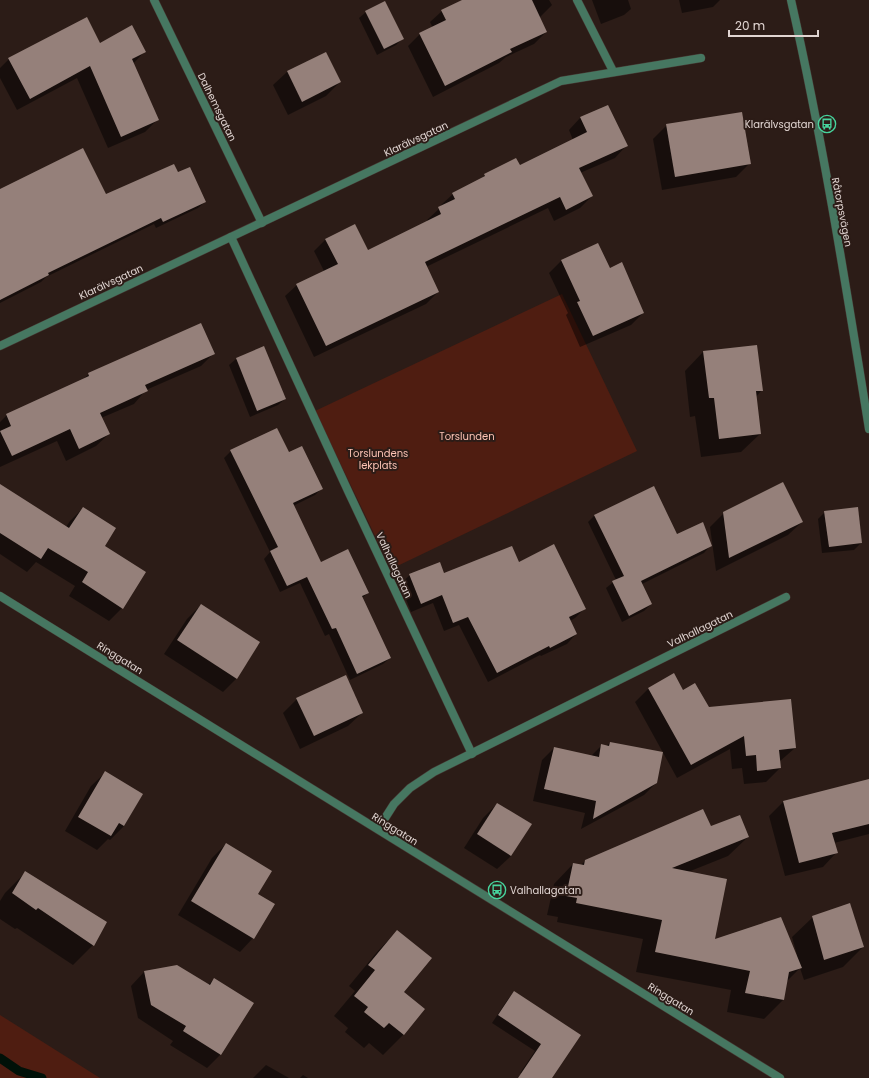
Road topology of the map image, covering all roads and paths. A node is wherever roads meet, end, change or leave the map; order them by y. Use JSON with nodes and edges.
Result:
{"nodes":[{"id":1,"x":154,"y":0,"type":"edge"},
{"id":2,"x":577,"y":0,"type":"edge"},
{"id":3,"x":790,"y":0,"type":"edge"},
{"id":4,"x":701,"y":58,"type":"dead end"},
{"id":5,"x":613,"y":71,"type":"junction"},
{"id":6,"x":262,"y":223,"type":"junction"},
{"id":7,"x":231,"y":237,"type":"junction"},
{"id":8,"x":0,"y":346,"type":"edge"},
{"id":9,"x":869,"y":429,"type":"edge"},
{"id":10,"x":0,"y":596,"type":"edge"},
{"id":11,"x":786,"y":597,"type":"dead end"},
{"id":12,"x":472,"y":754,"type":"junction"},
{"id":13,"x":378,"y":829,"type":"junction"},
{"id":14,"x":780,"y":1078,"type":"edge"}],
"edges":[{"from":1,"to":6,"type":"street","name":"Dalhemsgatan"},
{"from":2,"to":5,"type":"street"},
{"from":3,"to":9,"type":"street","name":"Råtorpsvägen"},
{"from":4,"to":5,"type":"street","name":"Klarälvsgatan"},
{"from":5,"to":6,"type":"street","name":"Klarälvsgatan"},
{"from":6,"to":7,"type":"street","name":"Klarälvsgatan"},
{"from":7,"to":8,"type":"street","name":"Klarälvsgatan"},
{"from":7,"to":12,"type":"street","name":"Valhallagatan"},
{"from":10,"to":13,"type":"street","name":"Ringgatan"},
{"from":11,"to":12,"type":"street","name":"Valhallagatan"},
{"from":12,"to":13,"type":"street","name":"Valhallagatan"},
{"from":13,"to":14,"type":"street","name":"Ringgatan"}]}
